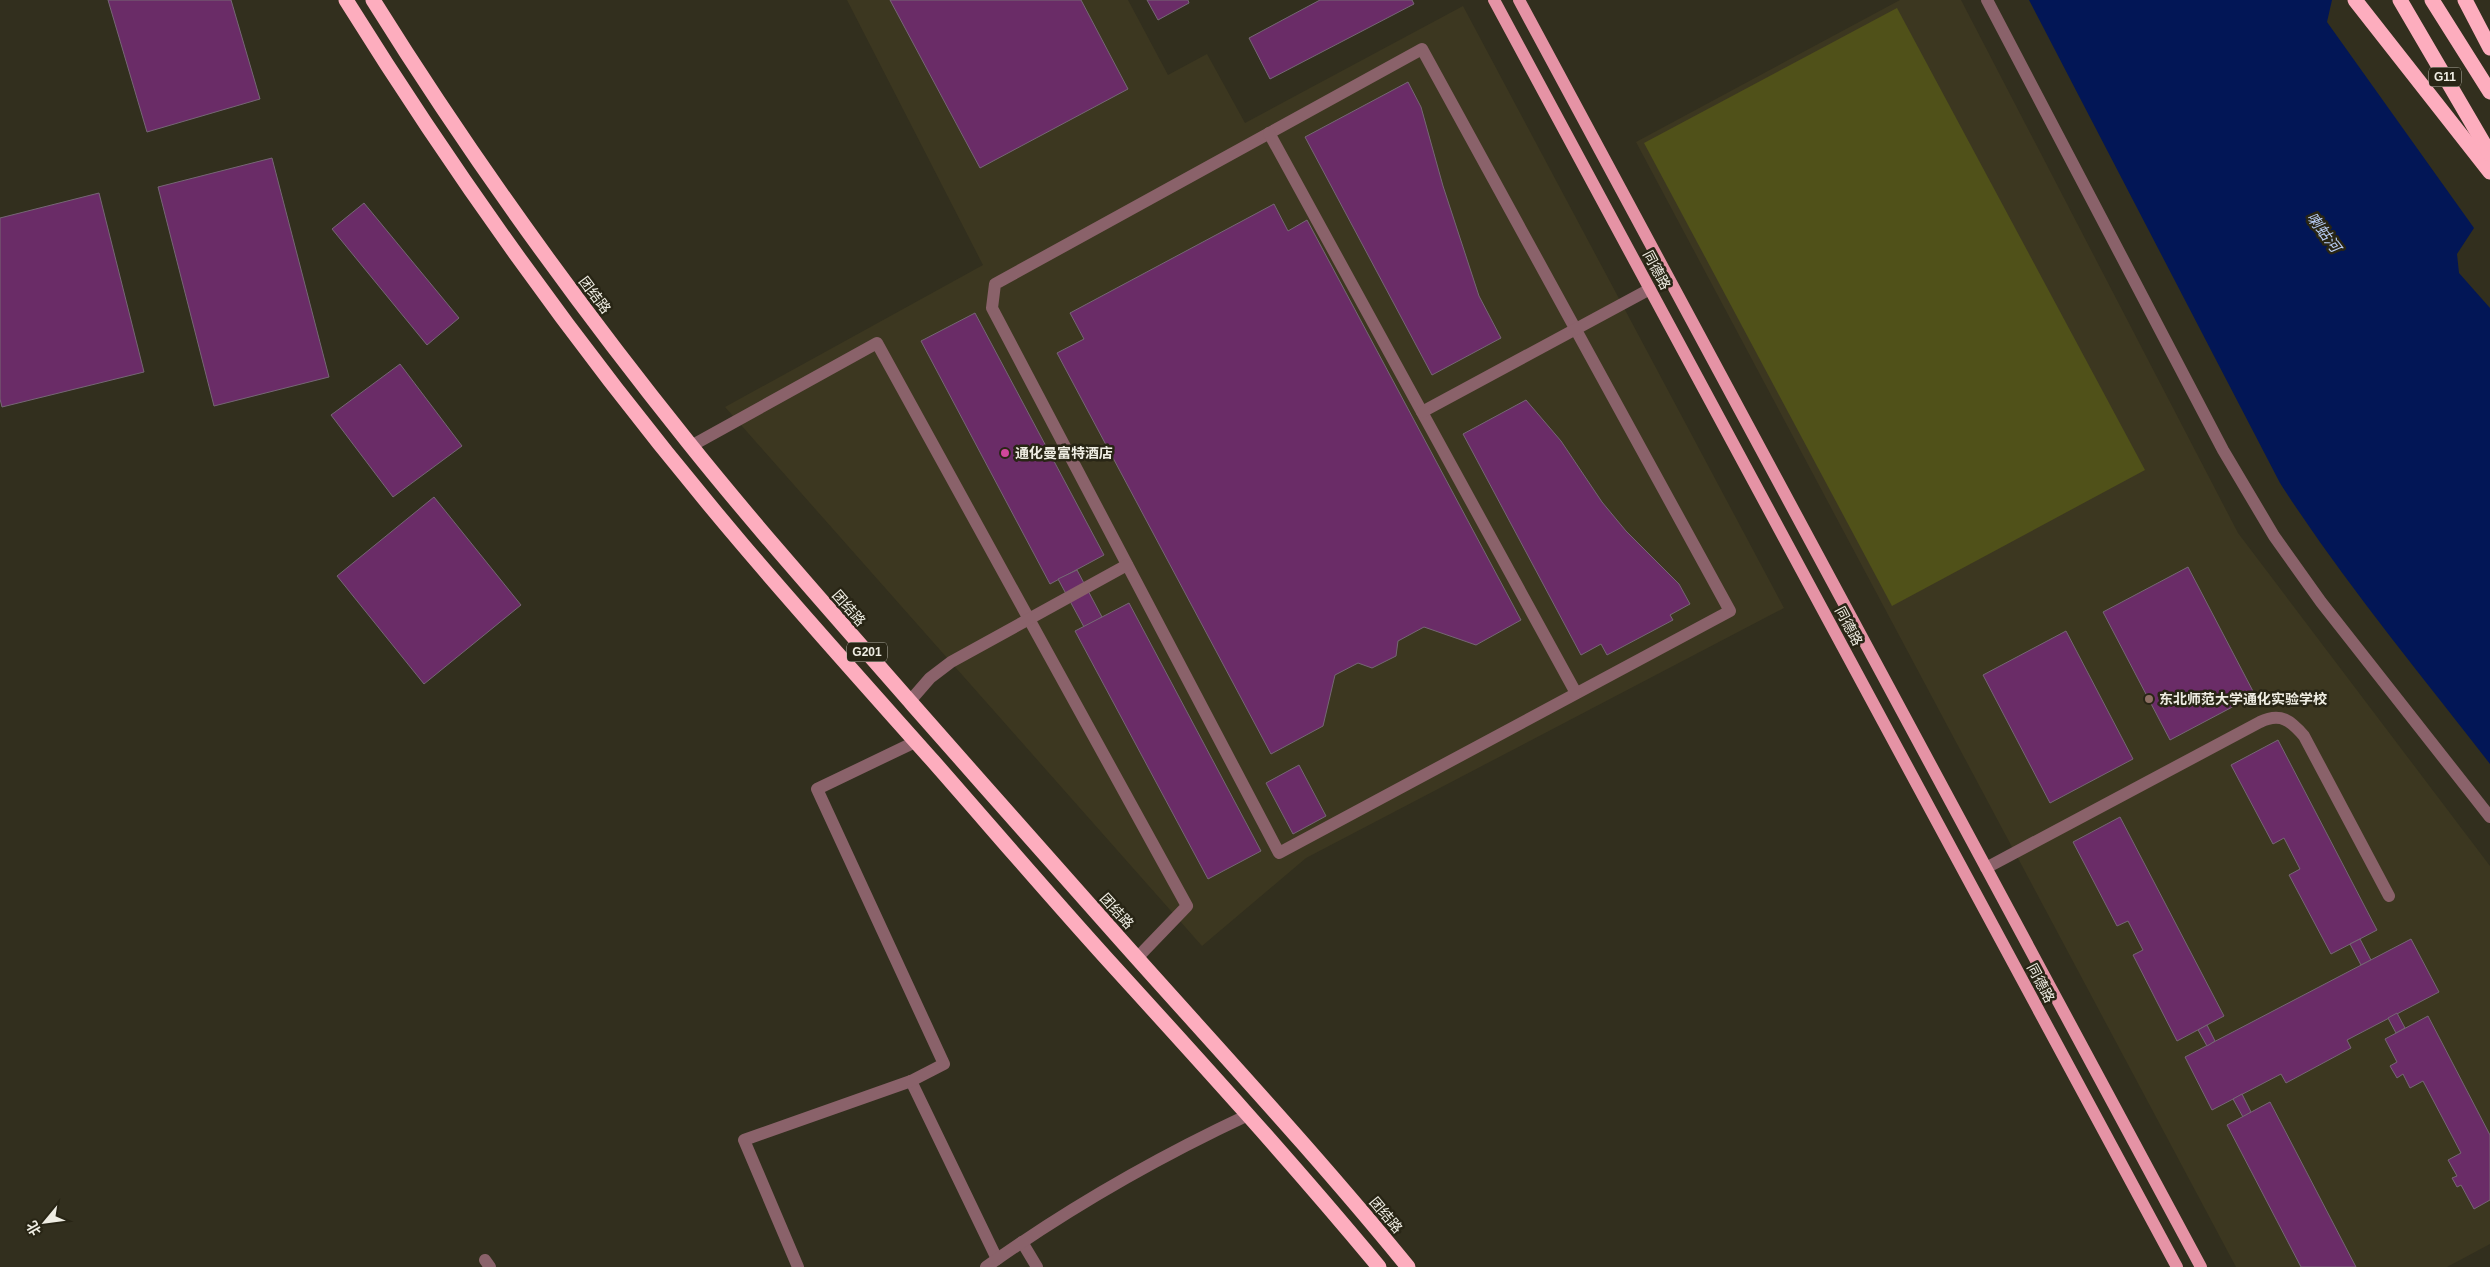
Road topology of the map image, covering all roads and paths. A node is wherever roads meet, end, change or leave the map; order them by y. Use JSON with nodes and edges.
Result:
{"nodes":[{"id":1,"x":346,"y":0,"type":"edge"},
{"id":2,"x":373,"y":0,"type":"edge"},
{"id":3,"x":1494,"y":0,"type":"edge"},
{"id":4,"x":1519,"y":0,"type":"edge"},
{"id":5,"x":1986,"y":0,"type":"edge"},
{"id":6,"x":2400,"y":0,"type":"edge"},
{"id":7,"x":2432,"y":0,"type":"edge"},
{"id":8,"x":2465,"y":0,"type":"edge"},
{"id":9,"x":2357,"y":2,"type":"edge"},
{"id":10,"x":2490,"y":48,"type":"edge"},
{"id":11,"x":2490,"y":92,"type":"edge"},
{"id":12,"x":1269,"y":133,"type":"junction"},
{"id":13,"x":2490,"y":154,"type":"edge"},
{"id":14,"x":2490,"y":172,"type":"edge"},
{"id":15,"x":1650,"y":289,"type":"junction"},
{"id":16,"x":1576,"y":330,"type":"junction"},
{"id":17,"x":1422,"y":412,"type":"junction"},
{"id":18,"x":691,"y":446,"type":"junction"},
{"id":19,"x":1127,"y":565,"type":"junction"},
{"id":20,"x":1029,"y":619,"type":"junction"},
{"id":21,"x":1576,"y":693,"type":"junction"},
{"id":22,"x":910,"y":701,"type":"junction"},
{"id":23,"x":915,"y":742,"type":"junction"},
{"id":24,"x":2490,"y":817,"type":"edge"},
{"id":25,"x":1986,"y":868,"type":"junction"},
{"id":26,"x":2389,"y":896,"type":"dead end"},
{"id":27,"x":1137,"y":958,"type":"junction"},
{"id":28,"x":911,"y":1081,"type":"junction"},
{"id":29,"x":1248,"y":1115,"type":"junction"},
{"id":30,"x":1022,"y":1242,"type":"junction"},
{"id":31,"x":997,"y":1259,"type":"junction"},
{"id":32,"x":798,"y":1267,"type":"edge"},
{"id":33,"x":986,"y":1267,"type":"edge"},
{"id":34,"x":1037,"y":1267,"type":"edge"},
{"id":35,"x":1379,"y":1267,"type":"edge"},
{"id":36,"x":1408,"y":1267,"type":"edge"},
{"id":37,"x":2176,"y":1267,"type":"edge"},
{"id":38,"x":2201,"y":1267,"type":"edge"}],
"edges":[{"from":1,"to":23,"type":"highway","number":"G201"},
{"from":2,"to":18,"type":"highway","name":"团结路","number":"G201"},
{"from":3,"to":15,"type":"main road","name":"同德路"},
{"from":4,"to":25,"type":"main road","name":"同德路"},
{"from":5,"to":24,"type":"street"},
{"from":6,"to":13,"type":"highway","number":"G11"},
{"from":7,"to":11,"type":"highway","number":"G11"},
{"from":8,"to":10,"type":"highway"},
{"from":9,"to":14,"type":"highway"},
{"from":12,"to":16,"type":"street"},
{"from":12,"to":17,"type":"street"},
{"from":12,"to":19,"type":"street"},
{"from":15,"to":16,"type":"street"},
{"from":15,"to":37,"type":"main road","name":"同德路"},
{"from":16,"to":17,"type":"street"},
{"from":16,"to":21,"type":"street"},
{"from":17,"to":21,"type":"street"},
{"from":18,"to":20,"type":"street"},
{"from":18,"to":22,"type":"highway","name":"团结路","number":"G201"},
{"from":19,"to":20,"type":"street"},
{"from":19,"to":21,"type":"street"},
{"from":20,"to":22,"type":"street"},
{"from":20,"to":27,"type":"street"},
{"from":22,"to":27,"type":"highway","name":"团结路","number":"G201"},
{"from":23,"to":28,"type":"street"},
{"from":23,"to":29,"type":"highway","number":"G201"},
{"from":25,"to":26,"type":"street"},
{"from":25,"to":38,"type":"main road","name":"同德路"},
{"from":27,"to":36,"type":"highway","name":"团结路","number":"G201"},
{"from":28,"to":31,"type":"street"},
{"from":28,"to":32,"type":"street"},
{"from":29,"to":30,"type":"street"},
{"from":29,"to":35,"type":"highway","number":"G201"},
{"from":30,"to":31,"type":"street"},
{"from":30,"to":34,"type":"street"},
{"from":31,"to":33,"type":"street"}]}
